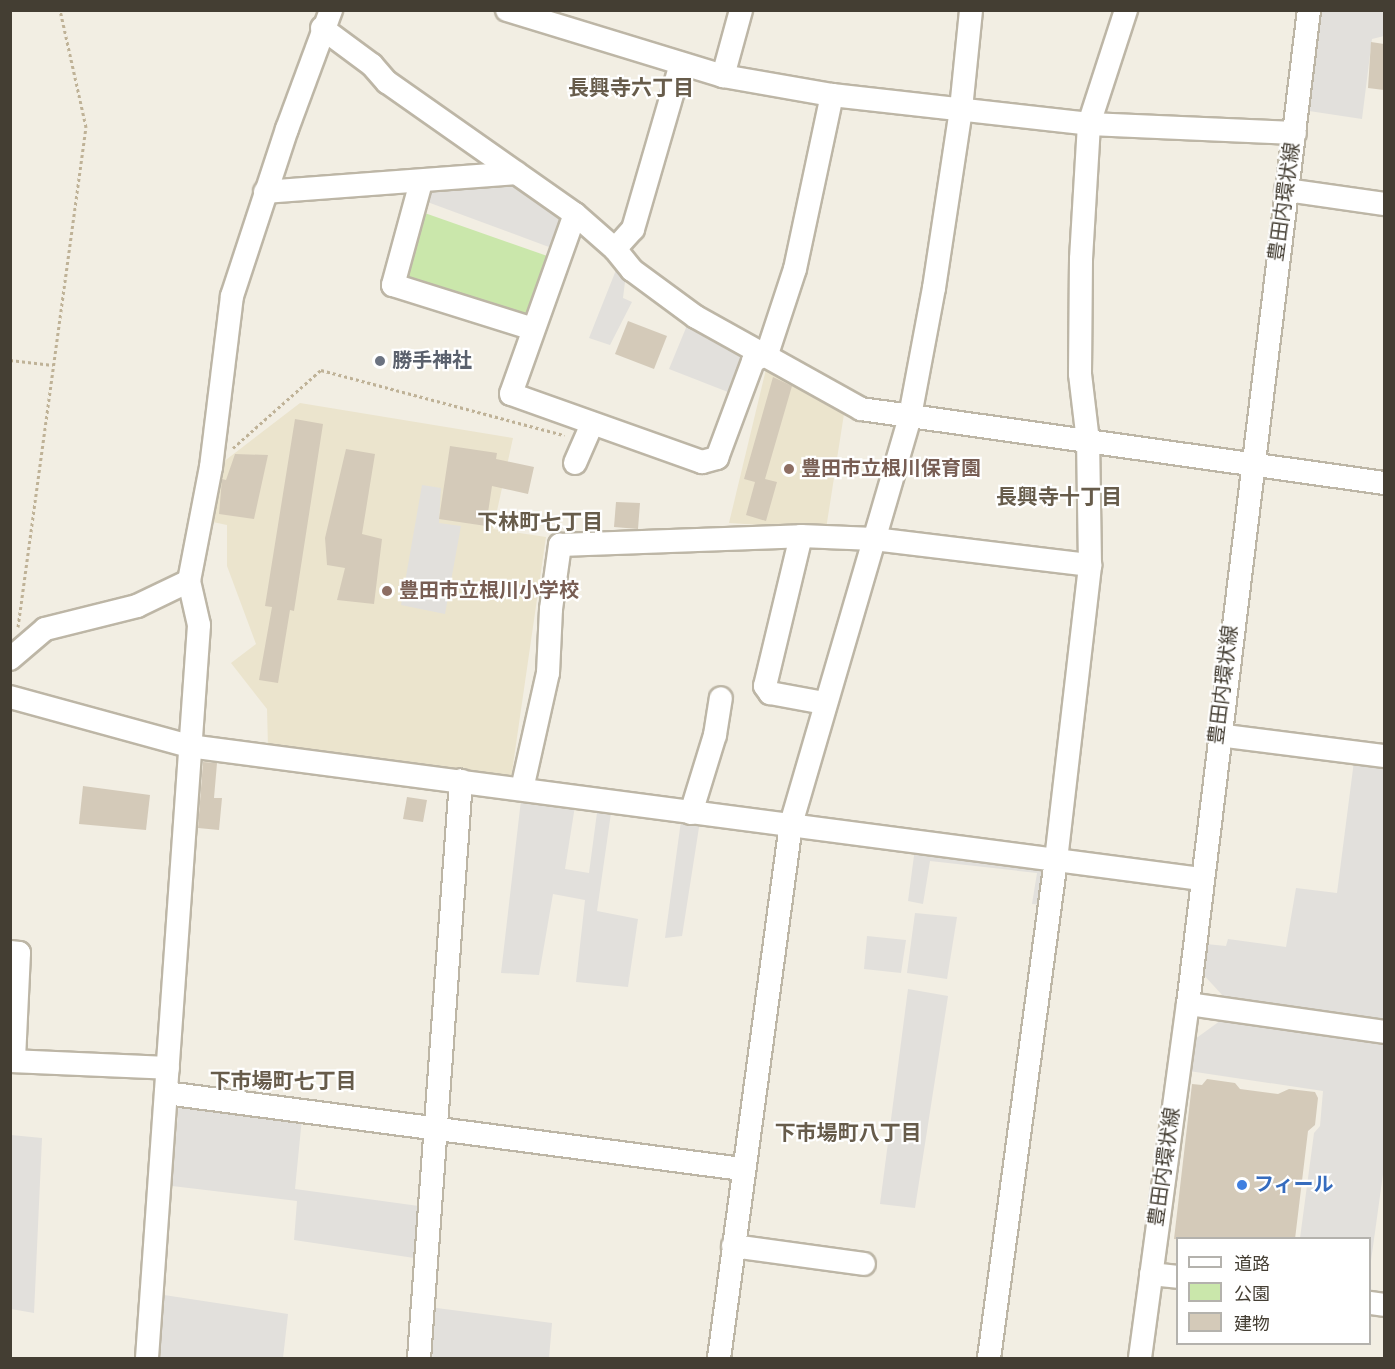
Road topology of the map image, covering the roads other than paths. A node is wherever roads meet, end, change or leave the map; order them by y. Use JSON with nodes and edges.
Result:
{"nodes":[{"id":1,"x":507,"y":10,"type":"edge"},
{"id":2,"x":741,"y":10,"type":"edge"},
{"id":3,"x":971,"y":10,"type":"edge"},
{"id":4,"x":1126,"y":10,"type":"edge"},
{"id":5,"x":1309,"y":10,"type":"edge"},
{"id":6,"x":327,"y":19,"type":"edge"},
{"id":7,"x":681,"y":64,"type":"junction"},
{"id":8,"x":723,"y":76,"type":"junction"},
{"id":9,"x":832,"y":94,"type":"junction"},
{"id":10,"x":961,"y":109,"type":"junction"},
{"id":11,"x":1089,"y":124,"type":"junction"},
{"id":12,"x":1294,"y":134,"type":"junction"},
{"id":13,"x":516,"y":173,"type":"junction"},
{"id":14,"x":421,"y":182,"type":"junction"},
{"id":15,"x":1286,"y":190,"type":"junction"},
{"id":16,"x":265,"y":192,"type":"junction"},
{"id":17,"x":1384,"y":204,"type":"edge"},
{"id":18,"x":575,"y":214,"type":"junction"},
{"id":19,"x":615,"y":249,"type":"junction"},
{"id":20,"x":533,"y":329,"type":"junction"},
{"id":21,"x":767,"y":354,"type":"junction"},
{"id":22,"x":910,"y":416,"type":"junction"},
{"id":23,"x":588,"y":432,"type":"junction"},
{"id":24,"x":1088,"y":441,"type":"junction"},
{"id":25,"x":575,"y":463,"type":"dead end"},
{"id":26,"x":1252,"y":463,"type":"junction"},
{"id":27,"x":1384,"y":483,"type":"edge"},
{"id":28,"x":801,"y":536,"type":"junction"},
{"id":29,"x":874,"y":539,"type":"junction"},
{"id":30,"x":1090,"y":565,"type":"junction"},
{"id":31,"x":189,"y":581,"type":"junction"},
{"id":32,"x":12,"y":657,"type":"edge"},
{"id":33,"x":10,"y":697,"type":"edge"},
{"id":34,"x":721,"y":698,"type":"dead end"},
{"id":35,"x":824,"y":702,"type":"junction"},
{"id":36,"x":1218,"y":735,"type":"junction"},
{"id":37,"x":189,"y":746,"type":"junction"},
{"id":38,"x":1384,"y":756,"type":"edge"},
{"id":39,"x":461,"y":781,"type":"junction"},
{"id":40,"x":522,"y":789,"type":"junction"},
{"id":41,"x":691,"y":813,"type":"junction"},
{"id":42,"x":790,"y":824,"type":"junction"},
{"id":43,"x":1056,"y":860,"type":"junction"},
{"id":44,"x":1201,"y":879,"type":"junction"},
{"id":45,"x":10,"y":952,"type":"edge"},
{"id":46,"x":1188,"y":1004,"type":"junction"},
{"id":47,"x":1384,"y":1032,"type":"edge"},
{"id":48,"x":12,"y":1061,"type":"edge"},
{"id":49,"x":168,"y":1068,"type":"junction"},
{"id":50,"x":166,"y":1093,"type":"junction"},
{"id":51,"x":435,"y":1126,"type":"junction"},
{"id":52,"x":742,"y":1169,"type":"junction"},
{"id":53,"x":733,"y":1246,"type":"junction"},
{"id":54,"x":864,"y":1264,"type":"dead end"},
{"id":55,"x":1151,"y":1274,"type":"junction"},
{"id":56,"x":1176,"y":1277,"type":"edge"},
{"id":57,"x":147,"y":1359,"type":"edge"},
{"id":58,"x":419,"y":1359,"type":"edge"},
{"id":59,"x":719,"y":1359,"type":"edge"},
{"id":60,"x":989,"y":1359,"type":"edge"},
{"id":61,"x":1140,"y":1359,"type":"edge"}],
"edges":[{"from":1,"to":7,"type":"street"},
{"from":2,"to":8,"type":"street"},
{"from":3,"to":10,"type":"street"},
{"from":4,"to":11,"type":"street"},
{"from":5,"to":12,"type":"street","name":"豊田内環状線"},
{"from":6,"to":13,"type":"street"},
{"from":6,"to":16,"type":"street"},
{"from":7,"to":8,"type":"street"},
{"from":7,"to":19,"type":"street"},
{"from":8,"to":9,"type":"street"},
{"from":9,"to":10,"type":"street"},
{"from":9,"to":21,"type":"street"},
{"from":10,"to":11,"type":"street"},
{"from":10,"to":22,"type":"street"},
{"from":11,"to":12,"type":"street"},
{"from":11,"to":24,"type":"street"},
{"from":12,"to":15,"type":"street","name":"豊田内環状線"},
{"from":13,"to":14,"type":"street"},
{"from":13,"to":18,"type":"street"},
{"from":14,"to":16,"type":"street"},
{"from":14,"to":20,"type":"street"},
{"from":15,"to":17,"type":"street"},
{"from":15,"to":26,"type":"street","name":"豊田内環状線"},
{"from":16,"to":31,"type":"street"},
{"from":18,"to":19,"type":"street"},
{"from":18,"to":20,"type":"street"},
{"from":19,"to":21,"type":"street"},
{"from":20,"to":23,"type":"street"},
{"from":21,"to":22,"type":"street"},
{"from":21,"to":23,"type":"street"},
{"from":22,"to":24,"type":"street"},
{"from":22,"to":29,"type":"street"},
{"from":23,"to":25,"type":"street"},
{"from":24,"to":26,"type":"street"},
{"from":24,"to":30,"type":"street"},
{"from":26,"to":27,"type":"street"},
{"from":26,"to":36,"type":"street","name":"豊田内環状線"},
{"from":28,"to":29,"type":"street"},
{"from":28,"to":35,"type":"street"},
{"from":28,"to":40,"type":"street"},
{"from":29,"to":30,"type":"street"},
{"from":29,"to":35,"type":"street"},
{"from":30,"to":43,"type":"street"},
{"from":31,"to":32,"type":"street"},
{"from":31,"to":37,"type":"street"},
{"from":33,"to":37,"type":"street"},
{"from":34,"to":41,"type":"street"},
{"from":35,"to":42,"type":"street"},
{"from":36,"to":38,"type":"street"},
{"from":36,"to":44,"type":"street","name":"豊田内環状線"},
{"from":37,"to":39,"type":"street"},
{"from":37,"to":49,"type":"street"},
{"from":39,"to":40,"type":"street"},
{"from":39,"to":51,"type":"street"},
{"from":40,"to":41,"type":"street"},
{"from":41,"to":42,"type":"street"},
{"from":42,"to":43,"type":"street"},
{"from":42,"to":52,"type":"street"},
{"from":43,"to":44,"type":"street"},
{"from":43,"to":60,"type":"street"},
{"from":44,"to":46,"type":"street","name":"豊田内環状線"},
{"from":45,"to":48,"type":"street"},
{"from":46,"to":47,"type":"street"},
{"from":46,"to":55,"type":"street","name":"豊田内環状線"},
{"from":48,"to":49,"type":"street"},
{"from":49,"to":50,"type":"street"},
{"from":50,"to":51,"type":"street"},
{"from":50,"to":57,"type":"street"},
{"from":51,"to":52,"type":"street"},
{"from":51,"to":58,"type":"street"},
{"from":52,"to":53,"type":"street"},
{"from":53,"to":54,"type":"street"},
{"from":53,"to":59,"type":"street"},
{"from":55,"to":56,"type":"street"},
{"from":55,"to":61,"type":"street","name":"豊田内環状線"}]}
